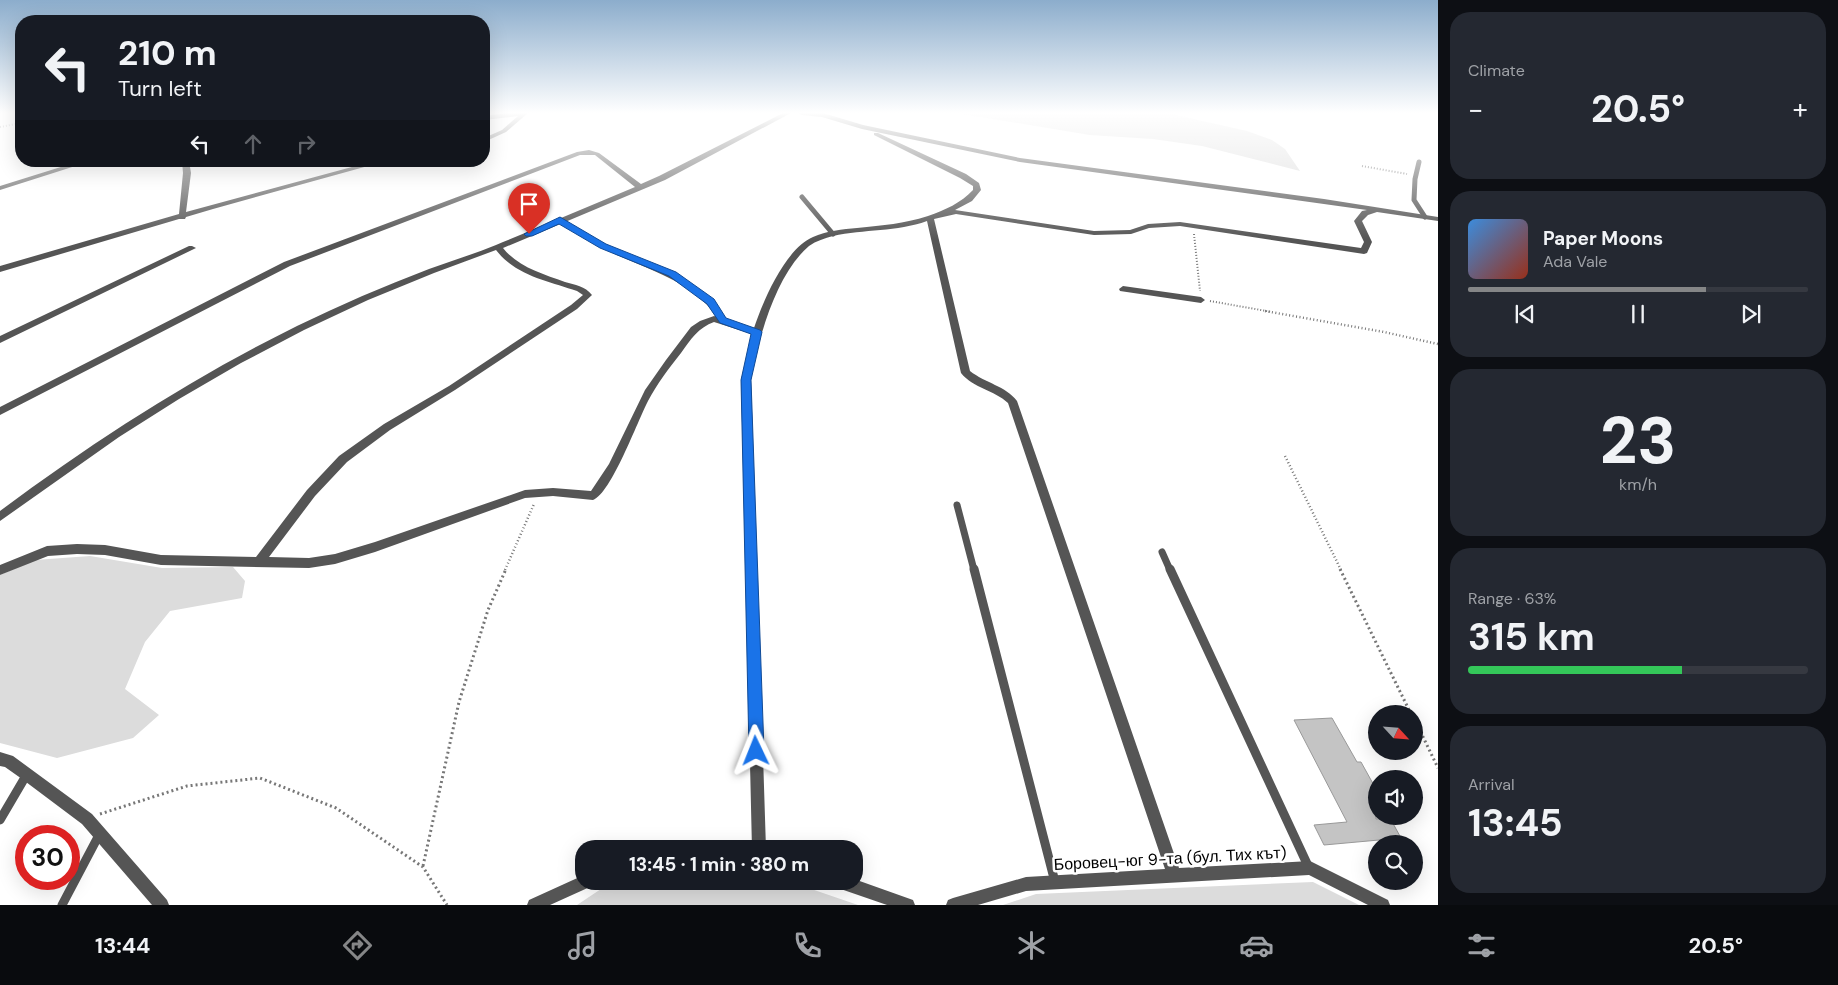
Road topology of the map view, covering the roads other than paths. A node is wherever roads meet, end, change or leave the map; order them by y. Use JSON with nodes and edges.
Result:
{"nodes":[{"id":1,"x":576,"y":155,"type":"edge"},
{"id":2,"x":598,"y":155,"type":"edge"},
{"id":3,"x":709,"y":155,"type":"edge"},
{"id":4,"x":920,"y":155,"type":"edge"},
{"id":5,"x":997,"y":155,"type":"edge"},
{"id":6,"x":1419,"y":162,"type":"dead end"},
{"id":7,"x":68,"y":167,"type":"edge"},
{"id":8,"x":186,"y":167,"type":"edge"},
{"id":9,"x":360,"y":167,"type":"edge"},
{"id":10,"x":0,"y":188,"type":"edge"},
{"id":11,"x":639,"y":188,"type":"junction"},
{"id":12,"x":802,"y":197,"type":"dead end"},
{"id":13,"x":1375,"y":210,"type":"junction"},
{"id":14,"x":946,"y":212,"type":"junction"},
{"id":15,"x":182,"y":217,"type":"junction"},
{"id":16,"x":1425,"y":217,"type":"junction"},
{"id":17,"x":930,"y":218,"type":"junction"},
{"id":18,"x":1438,"y":219,"type":"edge"},
{"id":19,"x":560,"y":220,"type":"junction"},
{"id":20,"x":833,"y":234,"type":"junction"},
{"id":21,"x":498,"y":247,"type":"junction"},
{"id":22,"x":192,"y":248,"type":"dead end"},
{"id":23,"x":0,"y":269,"type":"edge"},
{"id":24,"x":1123,"y":290,"type":"dead end"},
{"id":25,"x":1201,"y":300,"type":"road end"},
{"id":26,"x":723,"y":320,"type":"junction"},
{"id":27,"x":756,"y":332,"type":"junction"},
{"id":28,"x":0,"y":340,"type":"edge"},
{"id":29,"x":0,"y":411,"type":"edge"},
{"id":30,"x":957,"y":505,"type":"dead end"},
{"id":31,"x":0,"y":517,"type":"edge"},
{"id":32,"x":1162,"y":552,"type":"dead end"},
{"id":33,"x":259,"y":562,"type":"junction"},
{"id":34,"x":0,"y":570,"type":"edge"},
{"id":35,"x":0,"y":759,"type":"edge"},
{"id":36,"x":28,"y":774,"type":"junction"},
{"id":37,"x":0,"y":820,"type":"edge"},
{"id":38,"x":99,"y":834,"type":"junction"},
{"id":39,"x":759,"y":840,"type":"edge"},
{"id":40,"x":1310,"y":868,"type":"junction"},
{"id":41,"x":1174,"y":875,"type":"junction"},
{"id":42,"x":1055,"y":882,"type":"junction"},
{"id":43,"x":575,"y":886,"type":"edge"},
{"id":44,"x":863,"y":890,"type":"edge"},
{"id":45,"x":62,"y":905,"type":"edge"},
{"id":46,"x":162,"y":905,"type":"edge"},
{"id":47,"x":534,"y":905,"type":"edge"},
{"id":48,"x":908,"y":905,"type":"edge"},
{"id":49,"x":953,"y":905,"type":"edge"},
{"id":50,"x":1383,"y":905,"type":"edge"}],
"edges":[{"from":1,"to":29,"type":"street"},
{"from":2,"to":11,"type":"street"},
{"from":3,"to":11,"type":"street"},
{"from":4,"to":14,"type":"street"},
{"from":5,"to":13,"type":"street"},
{"from":6,"to":16,"type":"lane"},
{"from":7,"to":10,"type":"street"},
{"from":8,"to":15,"type":"street"},
{"from":9,"to":15,"type":"street"},
{"from":11,"to":19,"type":"street"},
{"from":12,"to":20,"type":"lane"},
{"from":13,"to":14,"type":"street"},
{"from":13,"to":16,"type":"street"},
{"from":14,"to":17,"type":"street"},
{"from":15,"to":23,"type":"street"},
{"from":16,"to":18,"type":"street"},
{"from":17,"to":20,"type":"street"},
{"from":17,"to":41,"type":"street"},
{"from":19,"to":21,"type":"street"},
{"from":19,"to":26,"type":"lane"},
{"from":20,"to":27,"type":"street"},
{"from":21,"to":31,"type":"street"},
{"from":21,"to":33,"type":"street"},
{"from":22,"to":28,"type":"street"},
{"from":24,"to":25,"type":"street"},
{"from":26,"to":27,"type":"street"},
{"from":26,"to":33,"type":"street"},
{"from":27,"to":39,"type":"street"},
{"from":30,"to":42,"type":"lane"},
{"from":32,"to":40,"type":"lane"},
{"from":33,"to":34,"type":"street"},
{"from":35,"to":36,"type":"street"},
{"from":36,"to":37,"type":"lane"},
{"from":36,"to":38,"type":"street"},
{"from":38,"to":45,"type":"lane"},
{"from":38,"to":46,"type":"street"},
{"from":40,"to":41,"type":"street","name":"Боровец-юг 9-та (бул. Тих кът)"},
{"from":40,"to":50,"type":"street","name":"Боровец-юг 9-та (бул. Тих кът)"},
{"from":41,"to":42,"type":"street","name":"Боровец-юг 9-та (бул. Тих кът)"},
{"from":42,"to":49,"type":"street","name":"Боровец-юг 9-та (бул. Тих кът)"},
{"from":43,"to":47,"type":"street"},
{"from":44,"to":48,"type":"street"}]}
